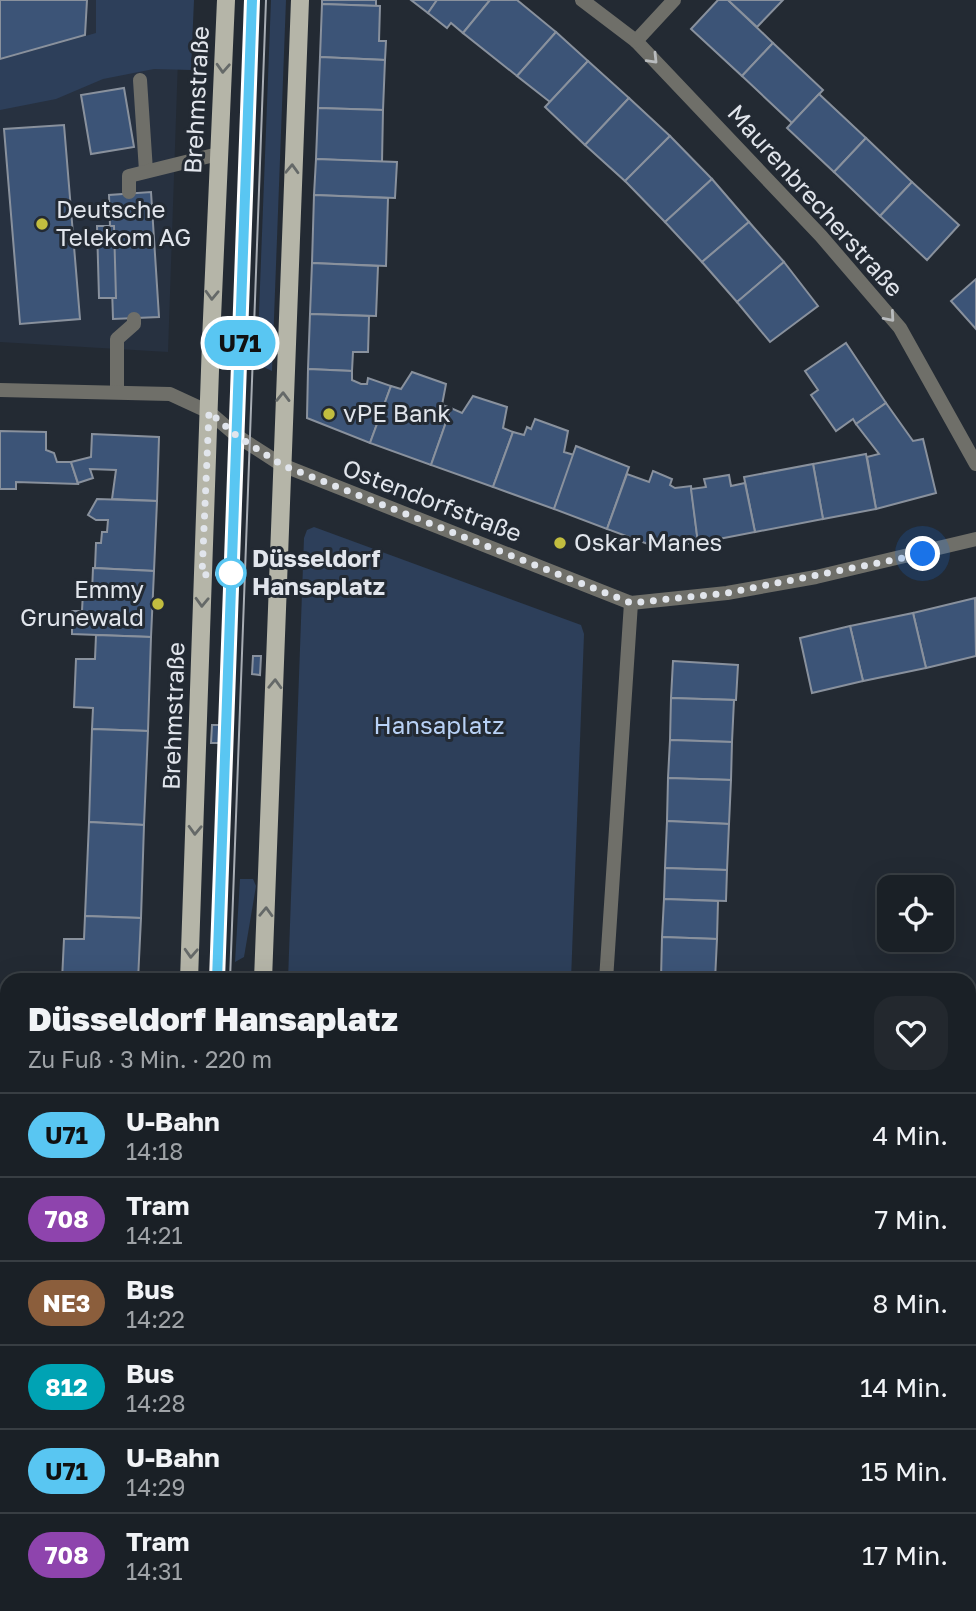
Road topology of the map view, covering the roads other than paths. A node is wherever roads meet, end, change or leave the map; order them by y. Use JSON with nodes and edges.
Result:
{"nodes":[{"id":1,"x":226,"y":0,"type":"edge"},
{"id":2,"x":300,"y":0,"type":"edge"},
{"id":3,"x":582,"y":0,"type":"edge"},
{"id":4,"x":674,"y":0,"type":"edge"},
{"id":5,"x":636,"y":41,"type":"junction"},
{"id":6,"x":141,"y":79,"type":"dead end"},
{"id":7,"x":218,"y":154,"type":"junction"},
{"id":8,"x":146,"y":172,"type":"junction"},
{"id":9,"x":129,"y":192,"type":"dead end"},
{"id":10,"x":134,"y":319,"type":"dead end"},
{"id":11,"x":0,"y":390,"type":"edge"},
{"id":12,"x":117,"y":392,"type":"junction"},
{"id":13,"x":209,"y":412,"type":"junction"},
{"id":14,"x":976,"y":464,"type":"edge"},
{"id":15,"x":282,"y":465,"type":"junction"},
{"id":16,"x":976,"y":539,"type":"edge"},
{"id":17,"x":631,"y":603,"type":"junction"},
{"id":18,"x":189,"y":973,"type":"edge"},
{"id":19,"x":263,"y":973,"type":"edge"},
{"id":20,"x":606,"y":973,"type":"edge"}],
"edges":[{"from":1,"to":7,"type":"main road","name":"Brehmstraße","one_way":true},
{"from":15,"to":2,"type":"main road","one_way":true},
{"from":3,"to":5,"type":"street","name":"Maurenbrecherstraße"},
{"from":4,"to":5,"type":"street"},
{"from":5,"to":14,"type":"street","name":"Maurenbrecherstraße","one_way":true},
{"from":6,"to":8,"type":"street"},
{"from":7,"to":8,"type":"street"},
{"from":7,"to":13,"type":"main road","name":"Brehmstraße","one_way":true},
{"from":8,"to":9,"type":"street"},
{"from":10,"to":12,"type":"street"},
{"from":11,"to":12,"type":"street"},
{"from":12,"to":13,"type":"street"},
{"from":13,"to":15,"type":"street"},
{"from":13,"to":18,"type":"main road","name":"Brehmstraße","one_way":true},
{"from":15,"to":17,"type":"street","name":"Ostendorfstraße"},
{"from":19,"to":15,"type":"main road","one_way":true},
{"from":16,"to":17,"type":"street","name":"Ostendorfstraße"},
{"from":17,"to":20,"type":"street"}]}
